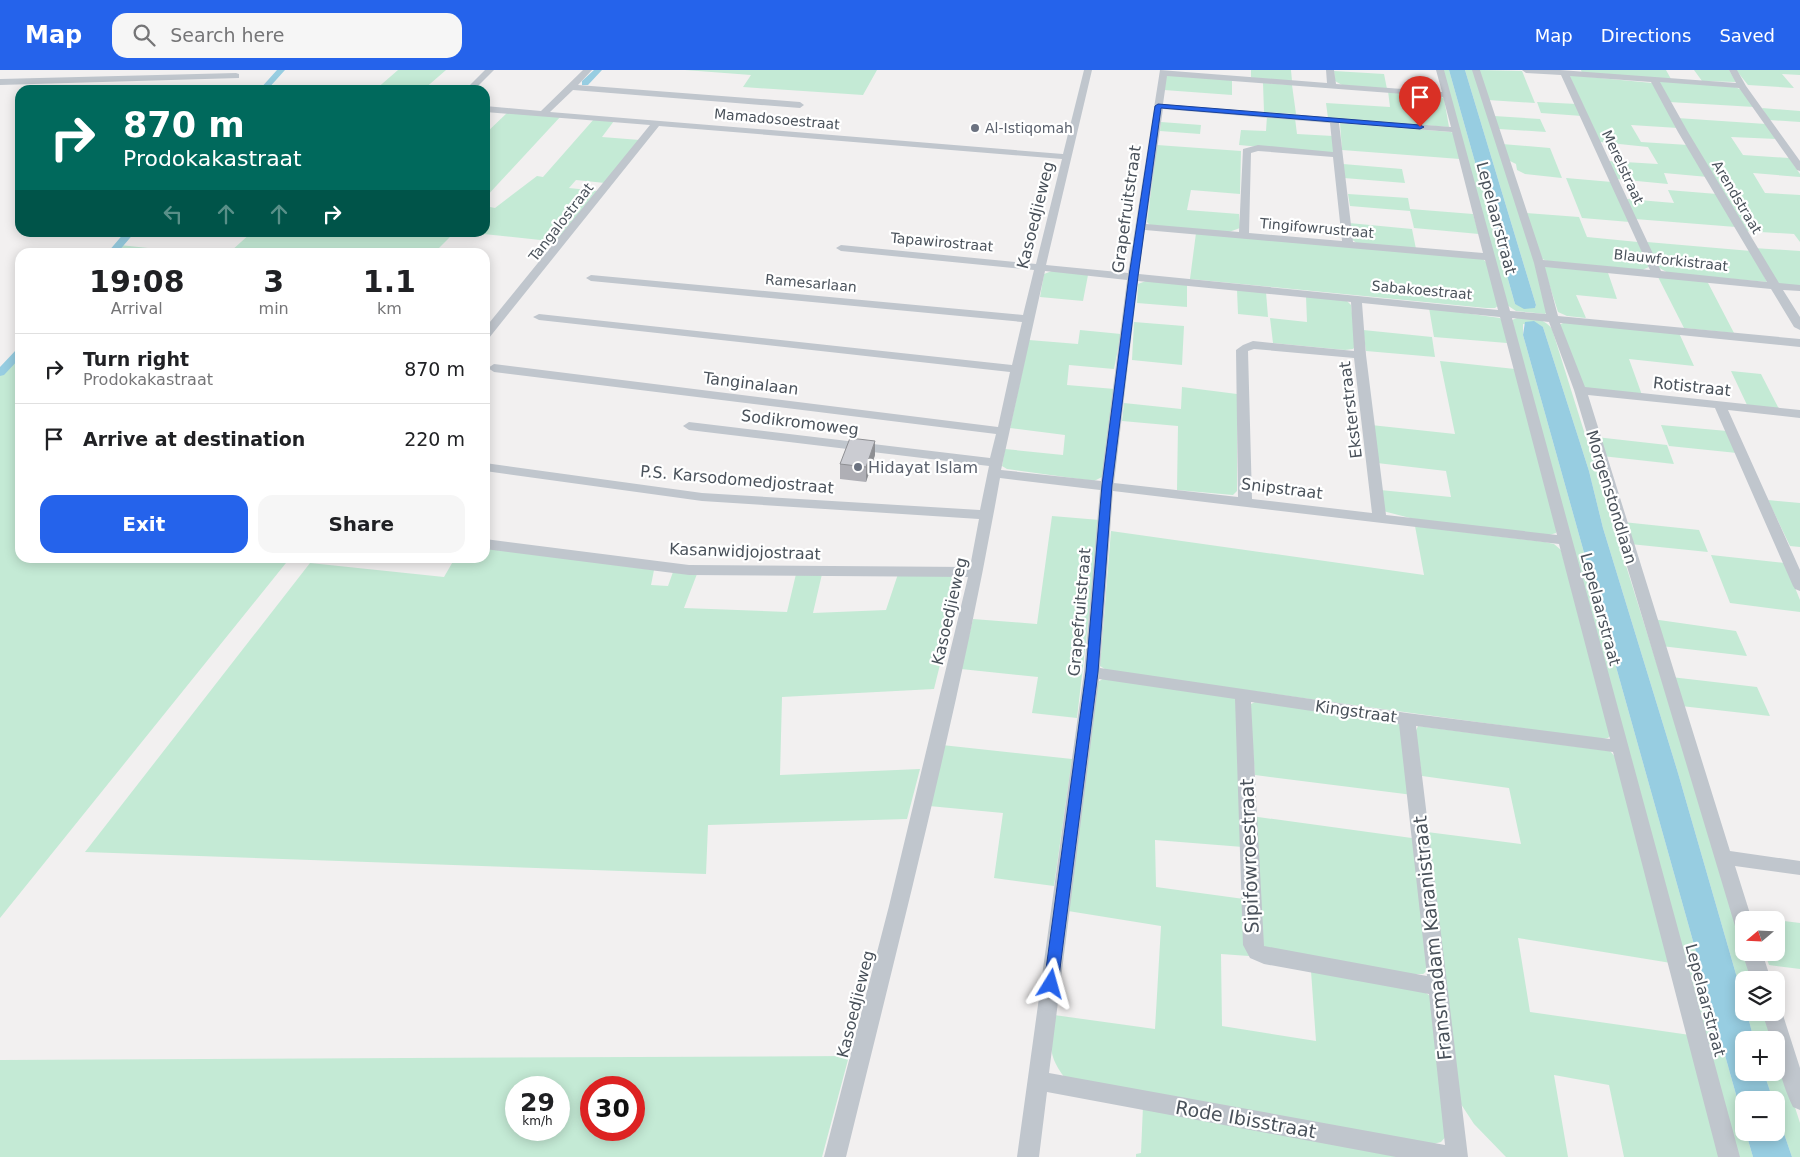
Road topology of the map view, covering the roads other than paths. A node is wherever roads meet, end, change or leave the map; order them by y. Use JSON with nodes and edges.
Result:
{"nodes":[{"id":1,"x":490,"y":70,"type":"edge"},
{"id":2,"x":588,"y":70,"type":"edge"},
{"id":3,"x":1088,"y":70,"type":"edge"},
{"id":4,"x":1249,"y":70,"type":"edge"},
{"id":5,"x":1330,"y":70,"type":"edge"},
{"id":6,"x":1440,"y":70,"type":"edge"},
{"id":7,"x":1476,"y":70,"type":"edge"},
{"id":8,"x":1526,"y":70,"type":"edge"},
{"id":9,"x":1733,"y":70,"type":"edge"},
{"id":10,"x":1163,"y":72,"type":"edge"},
{"id":11,"x":1564,"y":73,"type":"junction"},
{"id":12,"x":236,"y":76,"type":"dead end"},
{"id":13,"x":1654,"y":79,"type":"junction"},
{"id":14,"x":1249,"y":80,"type":"junction"},
{"id":15,"x":0,"y":82,"type":"edge"},
{"id":16,"x":474,"y":85,"type":"edge"},
{"id":17,"x":1332,"y":86,"type":"junction"},
{"id":18,"x":1742,"y":86,"type":"junction"},
{"id":19,"x":571,"y":87,"type":"junction"},
{"id":20,"x":1447,"y":95,"type":"junction"},
{"id":21,"x":800,"y":105,"type":"dead end"},
{"id":22,"x":1158,"y":106,"type":"junction"},
{"id":23,"x":490,"y":109,"type":"edge"},
{"id":24,"x":544,"y":113,"type":"junction"},
{"id":25,"x":1334,"y":120,"type":"junction"},
{"id":26,"x":657,"y":123,"type":"junction"},
{"id":27,"x":1455,"y":130,"type":"junction"},
{"id":28,"x":1339,"y":155,"type":"junction"},
{"id":29,"x":1067,"y":157,"type":"junction"},
{"id":30,"x":1800,"y":168,"type":"edge"},
{"id":31,"x":1141,"y":227,"type":"junction"},
{"id":32,"x":1244,"y":235,"type":"junction"},
{"id":33,"x":1348,"y":244,"type":"junction"},
{"id":34,"x":841,"y":248,"type":"dead end"},
{"id":35,"x":1489,"y":258,"type":"junction"},
{"id":36,"x":1539,"y":263,"type":"junction"},
{"id":37,"x":1040,"y":267,"type":"junction"},
{"id":38,"x":1657,"y":274,"type":"junction"},
{"id":39,"x":1134,"y":276,"type":"junction"},
{"id":40,"x":591,"y":278,"type":"dead end"},
{"id":41,"x":1774,"y":286,"type":"junction"},
{"id":42,"x":1800,"y":288,"type":"edge"},
{"id":43,"x":1356,"y":298,"type":"junction"},
{"id":44,"x":1505,"y":313,"type":"junction"},
{"id":45,"x":539,"y":317,"type":"dead end"},
{"id":46,"x":1552,"y":318,"type":"junction"},
{"id":47,"x":1028,"y":319,"type":"junction"},
{"id":48,"x":1800,"y":327,"type":"edge"},
{"id":49,"x":490,"y":330,"type":"edge"},
{"id":50,"x":1800,"y":343,"type":"edge"},
{"id":51,"x":1360,"y":355,"type":"junction"},
{"id":52,"x":494,"y":368,"type":"dead end"},
{"id":53,"x":1017,"y":369,"type":"junction"},
{"id":54,"x":1580,"y":390,"type":"junction"},
{"id":55,"x":1720,"y":406,"type":"junction"},
{"id":56,"x":1800,"y":414,"type":"edge"},
{"id":57,"x":689,"y":426,"type":"dead end"},
{"id":58,"x":1003,"y":431,"type":"junction"},
{"id":59,"x":490,"y":467,"type":"edge"},
{"id":60,"x":995,"y":468,"type":"junction"},
{"id":61,"x":1107,"y":485,"type":"junction"},
{"id":62,"x":1245,"y":501,"type":"junction"},
{"id":63,"x":987,"y":515,"type":"junction"},
{"id":64,"x":1379,"y":518,"type":"junction"},
{"id":65,"x":1564,"y":540,"type":"junction"},
{"id":66,"x":490,"y":545,"type":"edge"},
{"id":67,"x":976,"y":572,"type":"junction"},
{"id":68,"x":1800,"y":586,"type":"edge"},
{"id":69,"x":1092,"y":672,"type":"junction"},
{"id":70,"x":1243,"y":695,"type":"junction"},
{"id":71,"x":1407,"y":719,"type":"junction"},
{"id":72,"x":1620,"y":747,"type":"junction"},
{"id":73,"x":1722,"y":857,"type":"junction"},
{"id":74,"x":1800,"y":868,"type":"edge"},
{"id":75,"x":1739,"y":911,"type":"edge"},
{"id":76,"x":1437,"y":987,"type":"junction"},
{"id":77,"x":1775,"y":1021,"type":"edge"},
{"id":78,"x":1038,"y":1081,"type":"junction"},
{"id":79,"x":1800,"y":1100,"type":"edge"},
{"id":80,"x":835,"y":1157,"type":"edge"},
{"id":81,"x":1028,"y":1157,"type":"edge"},
{"id":82,"x":1455,"y":1157,"type":"edge"},
{"id":83,"x":1729,"y":1157,"type":"edge"}],
"edges":[{"from":1,"to":16,"type":"street"},
{"from":2,"to":19,"type":"street"},
{"from":3,"to":29,"type":"street","name":"Kasoedjieweg"},
{"from":4,"to":14,"type":"street"},
{"from":5,"to":17,"type":"street"},
{"from":6,"to":20,"type":"street","name":"Lepelaarstraat"},
{"from":7,"to":36,"type":"street","name":"Morgenstondlaan"},
{"from":8,"to":11,"type":"street"},
{"from":9,"to":18,"type":"street"},
{"from":10,"to":14,"type":"street"},
{"from":10,"to":22,"type":"street","name":"Grapefruitstraat"},
{"from":11,"to":13,"type":"street"},
{"from":11,"to":38,"type":"street","name":"Merelstraat"},
{"from":12,"to":15,"type":"street"},
{"from":13,"to":18,"type":"street"},
{"from":13,"to":41,"type":"street","name":"Arendstraat"},
{"from":14,"to":17,"type":"street"},
{"from":17,"to":20,"type":"street"},
{"from":18,"to":30,"type":"street"},
{"from":19,"to":21,"type":"street"},
{"from":19,"to":24,"type":"street"},
{"from":20,"to":27,"type":"street","name":"Lepelaarstraat"},
{"from":22,"to":25,"type":"street"},
{"from":22,"to":31,"type":"street","name":"Grapefruitstraat"},
{"from":23,"to":24,"type":"street","name":"Mamadosoestraat"},
{"from":24,"to":26,"type":"street","name":"Mamadosoestraat"},
{"from":25,"to":27,"type":"street"},
{"from":25,"to":28,"type":"street"},
{"from":26,"to":29,"type":"street","name":"Mamadosoestraat"},
{"from":26,"to":49,"type":"street","name":"Tangalostraat"},
{"from":27,"to":35,"type":"street","name":"Lepelaarstraat"},
{"from":28,"to":32,"type":"street"},
{"from":28,"to":33,"type":"street"},
{"from":29,"to":37,"type":"street","name":"Kasoedjieweg"},
{"from":31,"to":32,"type":"street","name":"Tingifowrustraat"},
{"from":31,"to":39,"type":"street","name":"Grapefruitstraat"},
{"from":32,"to":33,"type":"street","name":"Tingifowrustraat"},
{"from":33,"to":35,"type":"street","name":"Tingifowrustraat"},
{"from":34,"to":37,"type":"street","name":"Tapawirostraat"},
{"from":35,"to":44,"type":"street","name":"Lepelaarstraat"},
{"from":36,"to":38,"type":"street","name":"Blauwforkistraat"},
{"from":36,"to":46,"type":"street","name":"Morgenstondlaan"},
{"from":37,"to":39,"type":"street","name":"Sabakoestraat"},
{"from":37,"to":47,"type":"street","name":"Kasoedjieweg"},
{"from":38,"to":41,"type":"street","name":"Blauwforkistraat"},
{"from":39,"to":43,"type":"street","name":"Sabakoestraat"},
{"from":39,"to":61,"type":"street","name":"Grapefruitstraat"},
{"from":40,"to":47,"type":"street","name":"Ramesarlaan"},
{"from":41,"to":42,"type":"street","name":"Blauwforkistraat"},
{"from":41,"to":48,"type":"street","name":"Arendstraat"},
{"from":43,"to":44,"type":"street","name":"Sabakoestraat"},
{"from":43,"to":51,"type":"street","name":"Eksterstraat"},
{"from":44,"to":46,"type":"street","name":"Sabakoestraat"},
{"from":44,"to":65,"type":"street","name":"Lepelaarstraat"},
{"from":45,"to":53,"type":"street"},
{"from":46,"to":50,"type":"street","name":"Sabakoestraat"},
{"from":46,"to":54,"type":"street","name":"Morgenstondlaan"},
{"from":47,"to":53,"type":"street","name":"Kasoedjieweg"},
{"from":51,"to":62,"type":"street"},
{"from":51,"to":64,"type":"street","name":"Eksterstraat"},
{"from":52,"to":58,"type":"street","name":"Tanginalaan"},
{"from":53,"to":58,"type":"street","name":"Kasoedjieweg"},
{"from":54,"to":55,"type":"street","name":"Rotistraat"},
{"from":54,"to":73,"type":"street","name":"Morgenstondlaan"},
{"from":55,"to":56,"type":"street","name":"Rotistraat"},
{"from":55,"to":68,"type":"street"},
{"from":57,"to":60,"type":"street","name":"Sodikromoweg"},
{"from":58,"to":60,"type":"street","name":"Kasoedjieweg"},
{"from":59,"to":63,"type":"street","name":"P.S. Karsodomedjostraat"},
{"from":60,"to":61,"type":"street","name":"Snipstraat"},
{"from":60,"to":63,"type":"street","name":"Kasoedjieweg"},
{"from":61,"to":62,"type":"street","name":"Snipstraat"},
{"from":61,"to":69,"type":"street","name":"Grapefruitstraat"},
{"from":62,"to":64,"type":"street","name":"Snipstraat"},
{"from":63,"to":67,"type":"street","name":"Kasoedjieweg"},
{"from":64,"to":65,"type":"street","name":"Snipstraat"},
{"from":65,"to":72,"type":"street","name":"Lepelaarstraat"},
{"from":66,"to":67,"type":"street","name":"Kasanwidjojostraat"},
{"from":67,"to":80,"type":"street","name":"Kasoedjieweg"},
{"from":69,"to":70,"type":"street","name":"Kingstraat"},
{"from":69,"to":78,"type":"street","name":"Grapefruitstraat"},
{"from":70,"to":71,"type":"street","name":"Kingstraat"},
{"from":70,"to":76,"type":"street","name":"Sipifowroestraat"},
{"from":71,"to":72,"type":"street","name":"Kingstraat"},
{"from":71,"to":76,"type":"street","name":"Fransmadam Karanistraat"},
{"from":72,"to":83,"type":"street","name":"Lepelaarstraat"},
{"from":73,"to":74,"type":"street"},
{"from":73,"to":75,"type":"street","name":"Morgenstondlaan"},
{"from":76,"to":82,"type":"street","name":"Fransmadam Karanistraat"},
{"from":77,"to":79,"type":"street"},
{"from":78,"to":81,"type":"street","name":"Grapefruitstraat"},
{"from":78,"to":82,"type":"street","name":"Rode Ibisstraat"}]}
